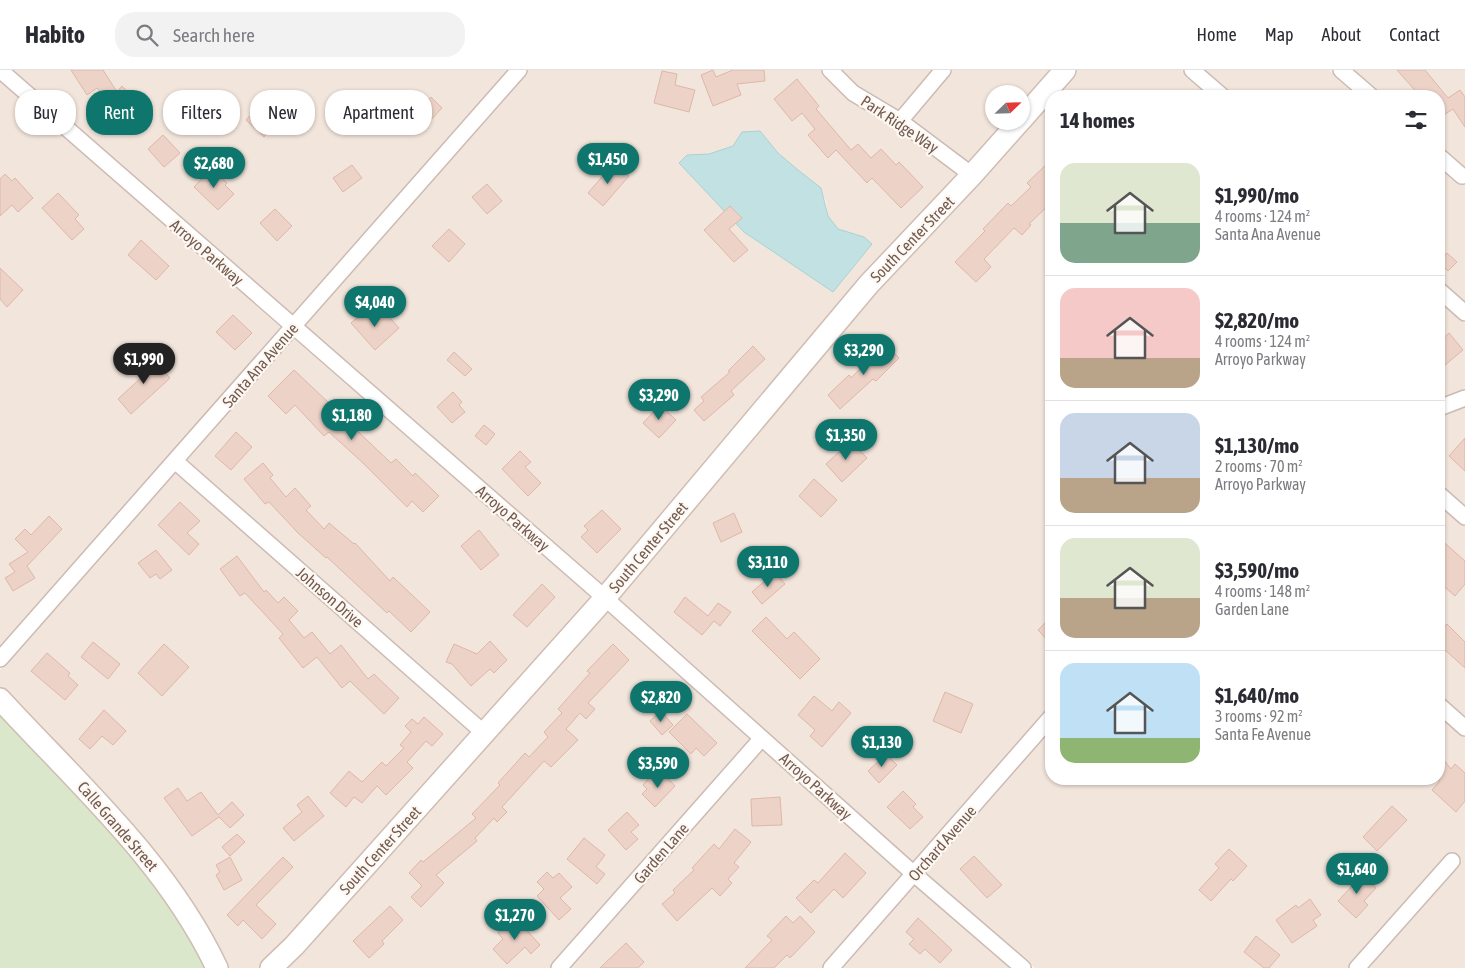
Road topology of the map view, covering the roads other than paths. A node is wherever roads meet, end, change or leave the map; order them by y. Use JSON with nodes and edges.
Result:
{"nodes":[{"id":1,"x":0,"y":70,"type":"edge"},
{"id":2,"x":519,"y":70,"type":"edge"},
{"id":3,"x":830,"y":70,"type":"edge"},
{"id":4,"x":944,"y":70,"type":"edge"},
{"id":5,"x":1066,"y":70,"type":"edge"},
{"id":6,"x":1192,"y":70,"type":"edge"},
{"id":7,"x":1341,"y":70,"type":"edge"},
{"id":8,"x":1048,"y":90,"type":"edge"},
{"id":9,"x":1215,"y":90,"type":"edge"},
{"id":10,"x":1364,"y":90,"type":"edge"},
{"id":11,"x":1045,"y":94,"type":"edge"},
{"id":12,"x":1030,"y":111,"type":"edge"},
{"id":13,"x":900,"y":121,"type":"junction"},
{"id":14,"x":1013,"y":130,"type":"edge"},
{"id":15,"x":1445,"y":161,"type":"edge"},
{"id":16,"x":972,"y":176,"type":"junction"},
{"id":17,"x":1462,"y":176,"type":"dead end"},
{"id":18,"x":1445,"y":296,"type":"edge"},
{"id":19,"x":1465,"y":314,"type":"edge"},
{"id":20,"x":293,"y":327,"type":"junction"},
{"id":21,"x":1465,"y":398,"type":"edge"},
{"id":22,"x":1445,"y":406,"type":"edge"},
{"id":23,"x":175,"y":462,"type":"junction"},
{"id":24,"x":1445,"y":499,"type":"edge"},
{"id":25,"x":1465,"y":517,"type":"edge"},
{"id":26,"x":605,"y":598,"type":"junction"},
{"id":27,"x":0,"y":659,"type":"edge"},
{"id":28,"x":0,"y":699,"type":"edge"},
{"id":29,"x":1445,"y":710,"type":"edge"},
{"id":30,"x":1045,"y":724,"type":"edge"},
{"id":31,"x":1465,"y":728,"type":"edge"},
{"id":32,"x":484,"y":734,"type":"junction"},
{"id":33,"x":762,"y":738,"type":"junction"},
{"id":34,"x":1452,"y":861,"type":"dead end"},
{"id":35,"x":914,"y":874,"type":"junction"},
{"id":36,"x":217,"y":968,"type":"edge"},
{"id":37,"x":272,"y":968,"type":"edge"},
{"id":38,"x":559,"y":968,"type":"edge"},
{"id":39,"x":831,"y":968,"type":"edge"},
{"id":40,"x":1023,"y":968,"type":"edge"},
{"id":41,"x":1357,"y":968,"type":"edge"}],
"edges":[{"from":1,"to":20,"type":"street","name":"Arroyo Parkway"},
{"from":2,"to":20,"type":"street","name":"Santa Ana Avenue"},
{"from":3,"to":13,"type":"street","name":"Park Ridge Way"},
{"from":4,"to":13,"type":"street"},
{"from":5,"to":8,"type":"street","name":"South Center Street"},
{"from":6,"to":9,"type":"street"},
{"from":7,"to":10,"type":"street"},
{"from":11,"to":12,"type":"street","name":"South Center Street"},
{"from":13,"to":16,"type":"street","name":"Park Ridge Way"},
{"from":14,"to":16,"type":"street","name":"South Center Street"},
{"from":15,"to":17,"type":"street"},
{"from":16,"to":26,"type":"street","name":"South Center Street"},
{"from":18,"to":19,"type":"street"},
{"from":20,"to":23,"type":"street","name":"Santa Ana Avenue"},
{"from":20,"to":26,"type":"street","name":"Arroyo Parkway"},
{"from":21,"to":22,"type":"street"},
{"from":23,"to":27,"type":"street","name":"Santa Ana Avenue"},
{"from":23,"to":32,"type":"street","name":"Johnson Drive"},
{"from":24,"to":25,"type":"street"},
{"from":26,"to":32,"type":"street","name":"South Center Street"},
{"from":26,"to":33,"type":"street","name":"Arroyo Parkway"},
{"from":28,"to":36,"type":"street","name":"Calle Grande Street"},
{"from":29,"to":31,"type":"street"},
{"from":30,"to":35,"type":"street","name":"Orchard Avenue"},
{"from":32,"to":37,"type":"street","name":"South Center Street"},
{"from":33,"to":35,"type":"street","name":"Arroyo Parkway"},
{"from":33,"to":38,"type":"street","name":"Garden Lane"},
{"from":34,"to":41,"type":"street"},
{"from":35,"to":39,"type":"street","name":"Orchard Avenue"},
{"from":35,"to":40,"type":"street","name":"Arroyo Parkway"}]}
